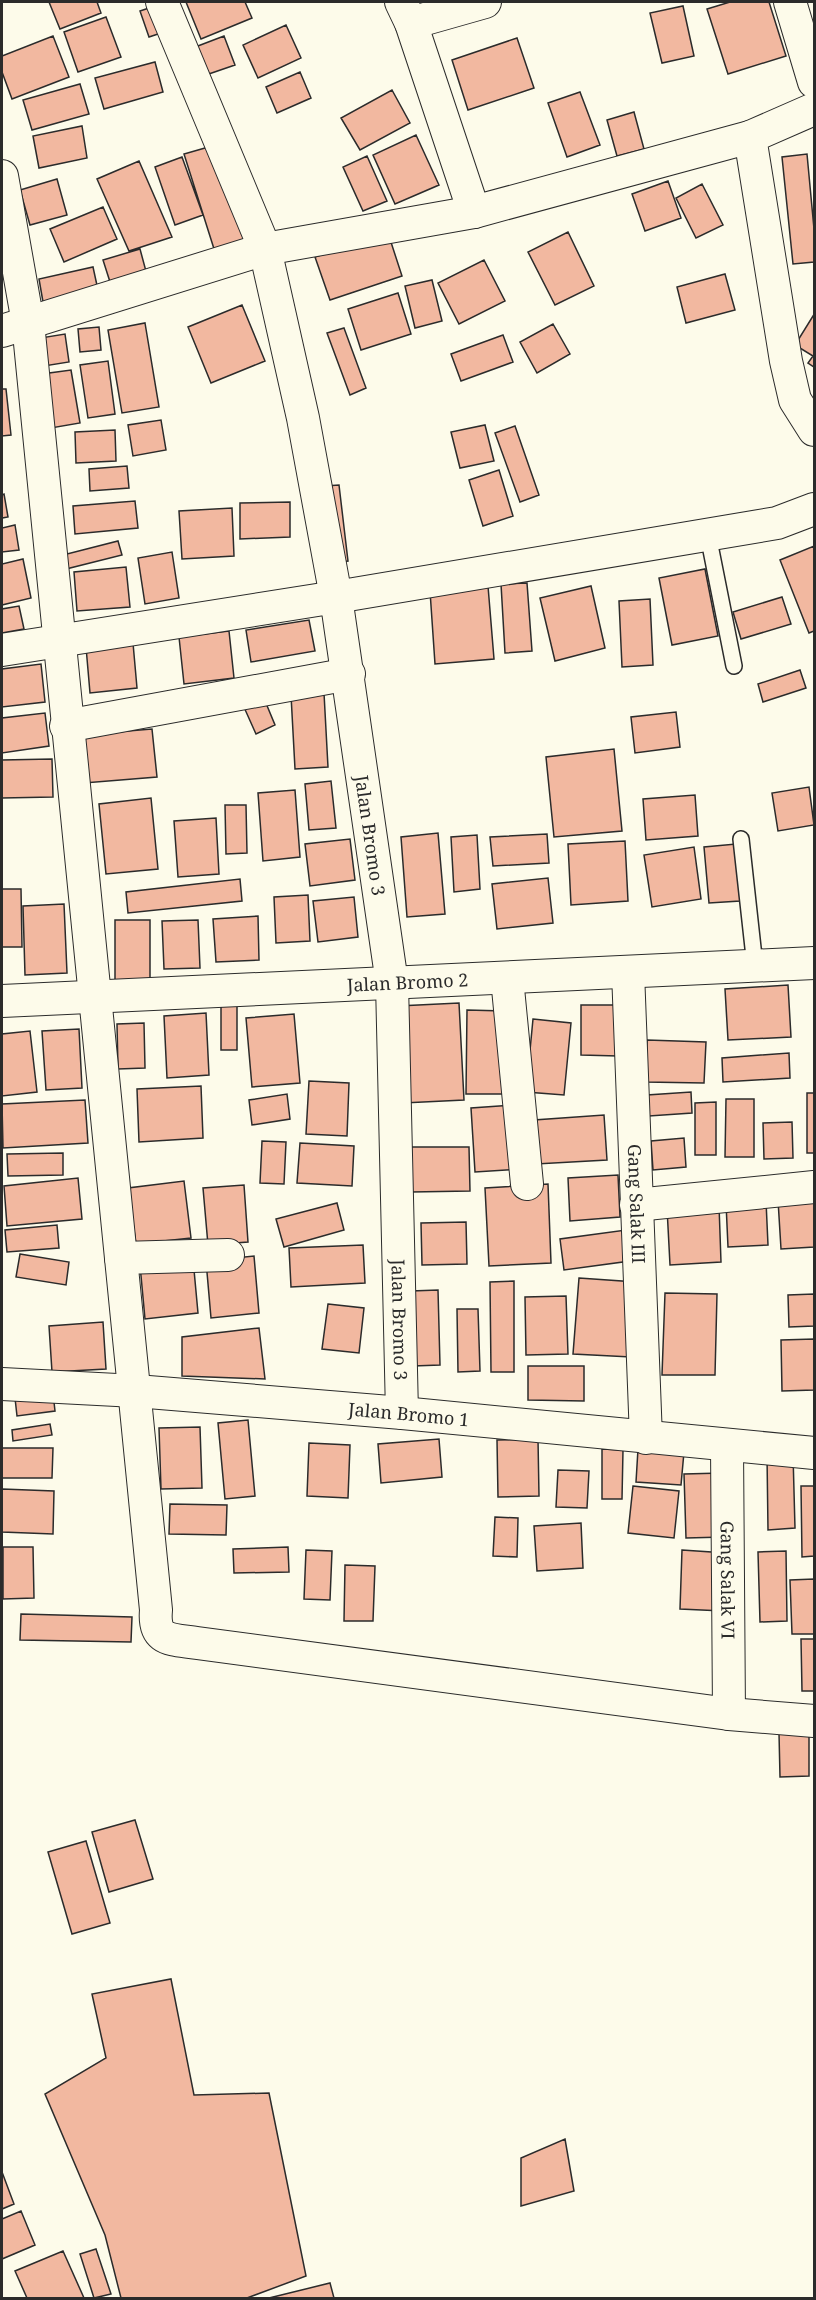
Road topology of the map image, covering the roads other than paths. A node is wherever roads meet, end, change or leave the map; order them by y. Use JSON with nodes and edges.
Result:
{"nodes":[{"id":1,"x":162,"y":2,"type":"edge"},
{"id":2,"x":485,"y":2,"type":"edge"},
{"id":3,"x":790,"y":2,"type":"edge"},
{"id":4,"x":406,"y":12,"type":"edge"},
{"id":5,"x":814,"y":82,"type":"edge"},
{"id":6,"x":814,"y":109,"type":"edge"},
{"id":7,"x":750,"y":137,"type":"junction"},
{"id":8,"x":2,"y":176,"type":"edge"},
{"id":9,"x":474,"y":212,"type":"junction"},
{"id":10,"x":265,"y":249,"type":"junction"},
{"id":11,"x":15,"y":327,"type":"edge"},
{"id":12,"x":814,"y":430,"type":"edge"},
{"id":13,"x":814,"y":509,"type":"edge"},
{"id":14,"x":708,"y":535,"type":"junction"},
{"id":15,"x":336,"y":597,"type":"junction"},
{"id":16,"x":60,"y":640,"type":"junction"},
{"id":17,"x":2,"y":650,"type":"edge"},
{"id":18,"x":734,"y":666,"type":"dead end"},
{"id":19,"x":349,"y":674,"type":"junction"},
{"id":20,"x":66,"y":726,"type":"junction"},
{"id":21,"x":741,"y":839,"type":"dead end"},
{"id":22,"x":814,"y":963,"type":"edge"},
{"id":23,"x":755,"y":966,"type":"junction"},
{"id":24,"x":628,"y":972,"type":"junction"},
{"id":25,"x":507,"y":978,"type":"junction"},
{"id":26,"x":392,"y":983,"type":"junction"},
{"id":27,"x":93,"y":998,"type":"junction"},
{"id":28,"x":2,"y":1001,"type":"edge"},
{"id":29,"x":527,"y":1184,"type":"dead end"},
{"id":30,"x":814,"y":1187,"type":"edge"},
{"id":31,"x":636,"y":1205,"type":"junction"},
{"id":32,"x":228,"y":1255,"type":"dead end"},
{"id":33,"x":121,"y":1258,"type":"junction"},
{"id":34,"x":2,"y":1384,"type":"edge"},
{"id":35,"x":136,"y":1391,"type":"junction"},
{"id":36,"x":402,"y":1413,"type":"junction"},
{"id":37,"x":646,"y":1438,"type":"junction"},
{"id":38,"x":728,"y":1446,"type":"junction"},
{"id":39,"x":814,"y":1453,"type":"edge"},
{"id":40,"x":729,"y":1714,"type":"junction"},
{"id":41,"x":814,"y":1721,"type":"edge"}],
"edges":[{"from":1,"to":10,"type":"street","name":"Jalan Bromo 3"},
{"from":2,"to":4,"type":"street"},
{"from":3,"to":5,"type":"street"},
{"from":4,"to":9,"type":"street"},
{"from":6,"to":7,"type":"street"},
{"from":7,"to":9,"type":"street"},
{"from":7,"to":12,"type":"street"},
{"from":8,"to":11,"type":"street"},
{"from":9,"to":10,"type":"street"},
{"from":10,"to":11,"type":"street"},
{"from":10,"to":15,"type":"street","name":"Jalan Bromo 3"},
{"from":11,"to":16,"type":"street"},
{"from":13,"to":14,"type":"street"},
{"from":14,"to":15,"type":"street"},
{"from":14,"to":18,"type":"lane"},
{"from":15,"to":16,"type":"street"},
{"from":15,"to":19,"type":"street","name":"Jalan Bromo 3"},
{"from":16,"to":17,"type":"street"},
{"from":16,"to":20,"type":"street"},
{"from":19,"to":20,"type":"street"},
{"from":19,"to":26,"type":"street","name":"Jalan Bromo 3"},
{"from":20,"to":27,"type":"street"},
{"from":21,"to":23,"type":"lane"},
{"from":22,"to":23,"type":"street","name":"Jalan Bromo 2"},
{"from":23,"to":24,"type":"street","name":"Jalan Bromo 2"},
{"from":24,"to":25,"type":"street","name":"Jalan Bromo 2"},
{"from":24,"to":31,"type":"street","name":"Gang Salak III"},
{"from":25,"to":26,"type":"street","name":"Jalan Bromo 2"},
{"from":25,"to":29,"type":"street"},
{"from":26,"to":27,"type":"street","name":"Jalan Bromo 2"},
{"from":26,"to":36,"type":"street","name":"Jalan Bromo 3"},
{"from":27,"to":28,"type":"street","name":"Jalan Bromo 2"},
{"from":27,"to":33,"type":"street"},
{"from":30,"to":31,"type":"street"},
{"from":31,"to":37,"type":"street","name":"Gang Salak III"},
{"from":32,"to":33,"type":"street"},
{"from":33,"to":35,"type":"street"},
{"from":34,"to":35,"type":"street","name":"Jalan Bromo 1"},
{"from":35,"to":36,"type":"street","name":"Jalan Bromo 1"},
{"from":35,"to":40,"type":"street"},
{"from":36,"to":37,"type":"street","name":"Jalan Bromo 1"},
{"from":37,"to":38,"type":"street","name":"Jalan Bromo 1"},
{"from":38,"to":39,"type":"street","name":"Jalan Bromo 1"},
{"from":38,"to":40,"type":"street","name":"Gang Salak VI"},
{"from":40,"to":41,"type":"street"}]}
